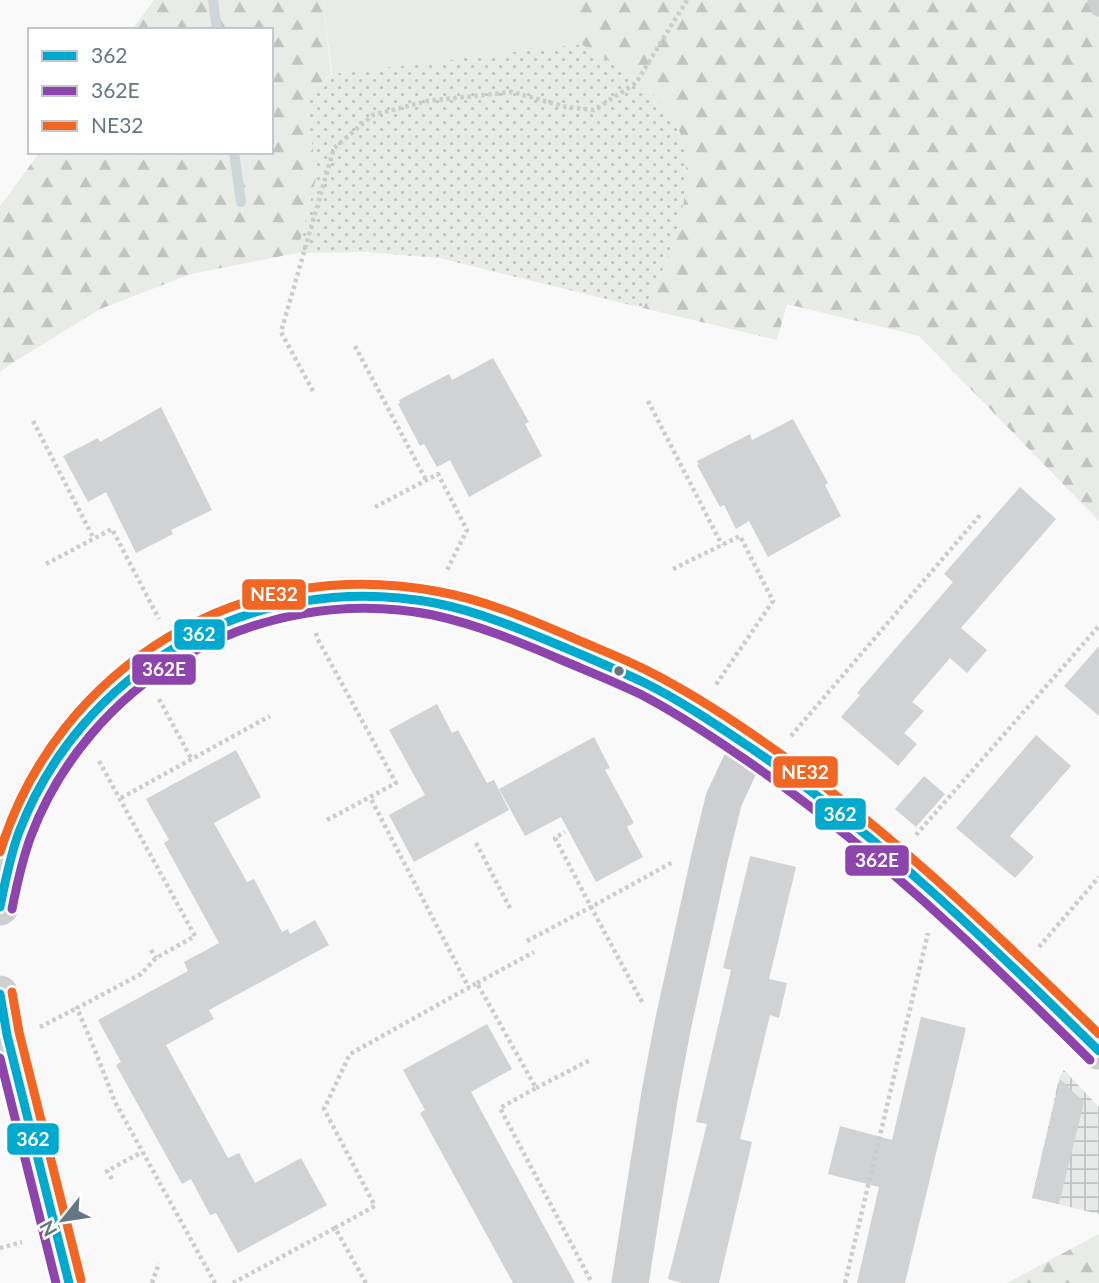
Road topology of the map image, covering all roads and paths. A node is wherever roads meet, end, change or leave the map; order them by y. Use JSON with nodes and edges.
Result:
{"nodes":[{"id":1,"x":687,"y":0,"type":"edge"},
{"id":2,"x":1097,"y":0,"type":"edge"},
{"id":3,"x":1099,"y":7,"type":"edge"},
{"id":4,"x":355,"y":346,"type":"dead end"},
{"id":5,"x":313,"y":391,"type":"dead end"},
{"id":6,"x":648,"y":401,"type":"dead end"},
{"id":7,"x":33,"y":421,"type":"dead end"},
{"id":8,"x":426,"y":480,"type":"junction"},
{"id":9,"x":375,"y":507,"type":"dead end"},
{"id":10,"x":981,"y":514,"type":"dead end"},
{"id":11,"x":94,"y":539,"type":"junction"},
{"id":12,"x":722,"y":545,"type":"junction"},
{"id":13,"x":46,"y":564,"type":"dead end"},
{"id":14,"x":673,"y":569,"type":"dead end"},
{"id":15,"x":310,"y":598,"type":"junction"},
{"id":16,"x":435,"y":603,"type":"junction"},
{"id":17,"x":1098,"y":627,"type":"edge"},
{"id":18,"x":174,"y":648,"type":"junction"},
{"id":19,"x":142,"y":669,"type":"junction"},
{"id":20,"x":696,"y":713,"type":"junction"},
{"id":21,"x":270,"y":716,"type":"dead end"},
{"id":22,"x":75,"y":733,"type":"junction"},
{"id":23,"x":760,"y":753,"type":"junction"},
{"id":24,"x":192,"y":760,"type":"junction"},
{"id":25,"x":370,"y":797,"type":"junction"},
{"id":26,"x":121,"y":798,"type":"junction"},
{"id":27,"x":327,"y":820,"type":"dead end"},
{"id":28,"x":565,"y":832,"type":"dead end"},
{"id":29,"x":476,"y":843,"type":"dead end"},
{"id":30,"x":710,"y":856,"type":"junction"},
{"id":31,"x":895,"y":859,"type":"junction"},
{"id":32,"x":1099,"y":877,"type":"edge"},
{"id":33,"x":0,"y":906,"type":"edge"},
{"id":34,"x":591,"y":906,"type":"junction"},
{"id":35,"x":949,"y":908,"type":"junction"},
{"id":36,"x":511,"y":910,"type":"dead end"},
{"id":37,"x":527,"y":941,"type":"dead end"},
{"id":38,"x":151,"y":950,"type":"dead end"},
{"id":39,"x":534,"y":952,"type":"dead end"},
{"id":40,"x":156,"y":958,"type":"junction"},
{"id":41,"x":1017,"y":971,"type":"junction"},
{"id":42,"x":477,"y":983,"type":"junction"},
{"id":43,"x":469,"y":988,"type":"junction"},
{"id":44,"x":0,"y":994,"type":"edge"},
{"id":45,"x":673,"y":1024,"type":"junction"},
{"id":46,"x":1099,"y":1051,"type":"edge"},
{"id":47,"x":592,"y":1059,"type":"dead end"},
{"id":48,"x":536,"y":1088,"type":"junction"},
{"id":49,"x":142,"y":1152,"type":"junction"},
{"id":50,"x":112,"y":1179,"type":"dead end"},
{"id":51,"x":335,"y":1228,"type":"junction"},
{"id":52,"x":159,"y":1263,"type":"dead end"},
{"id":53,"x":69,"y":1283,"type":"edge"},
{"id":54,"x":152,"y":1283,"type":"edge"},
{"id":55,"x":215,"y":1283,"type":"edge"},
{"id":56,"x":233,"y":1283,"type":"edge"},
{"id":57,"x":366,"y":1283,"type":"edge"},
{"id":58,"x":592,"y":1283,"type":"edge"},
{"id":59,"x":630,"y":1283,"type":"edge"},
{"id":60,"x":845,"y":1283,"type":"edge"}],
"edges":[{"from":1,"to":5,"type":"path"},
{"from":2,"to":3,"type":"lane"},
{"from":4,"to":8,"type":"path"},
{"from":6,"to":12,"type":"path"},
{"from":7,"to":11,"type":"path"},
{"from":8,"to":9,"type":"path"},
{"from":8,"to":16,"type":"path"},
{"from":10,"to":23,"type":"path"},
{"from":11,"to":13,"type":"path"},
{"from":11,"to":18,"type":"path"},
{"from":12,"to":14,"type":"path"},
{"from":12,"to":20,"type":"path"},
{"from":15,"to":16,"type":"street"},
{"from":15,"to":18,"type":"street"},
{"from":15,"to":25,"type":"path"},
{"from":16,"to":20,"type":"street"},
{"from":17,"to":31,"type":"path"},
{"from":18,"to":19,"type":"street"},
{"from":19,"to":22,"type":"street"},
{"from":19,"to":24,"type":"path"},
{"from":20,"to":23,"type":"street"},
{"from":21,"to":24,"type":"path"},
{"from":22,"to":26,"type":"path"},
{"from":22,"to":33,"type":"street"},
{"from":23,"to":30,"type":"street"},
{"from":23,"to":31,"type":"street"},
{"from":24,"to":26,"type":"path"},
{"from":25,"to":27,"type":"path"},
{"from":25,"to":43,"type":"path"},
{"from":26,"to":40,"type":"path"},
{"from":28,"to":34,"type":"path"},
{"from":29,"to":36,"type":"path"},
{"from":30,"to":34,"type":"path"},
{"from":30,"to":45,"type":"street"},
{"from":31,"to":35,"type":"street"},
{"from":32,"to":41,"type":"path"},
{"from":34,"to":37,"type":"path"},
{"from":34,"to":45,"type":"path"},
{"from":35,"to":41,"type":"street"},
{"from":35,"to":60,"type":"path"},
{"from":38,"to":40,"type":"path"},
{"from":39,"to":42,"type":"path"},
{"from":40,"to":49,"type":"path"},
{"from":41,"to":46,"type":"street"},
{"from":42,"to":43,"type":"path"},
{"from":42,"to":48,"type":"path"},
{"from":43,"to":51,"type":"path"},
{"from":44,"to":53,"type":"street"},
{"from":45,"to":59,"type":"street"},
{"from":47,"to":48,"type":"path"},
{"from":48,"to":58,"type":"path"},
{"from":49,"to":50,"type":"path"},
{"from":49,"to":55,"type":"path"},
{"from":51,"to":56,"type":"path"},
{"from":51,"to":57,"type":"path"},
{"from":52,"to":54,"type":"path"}]}
